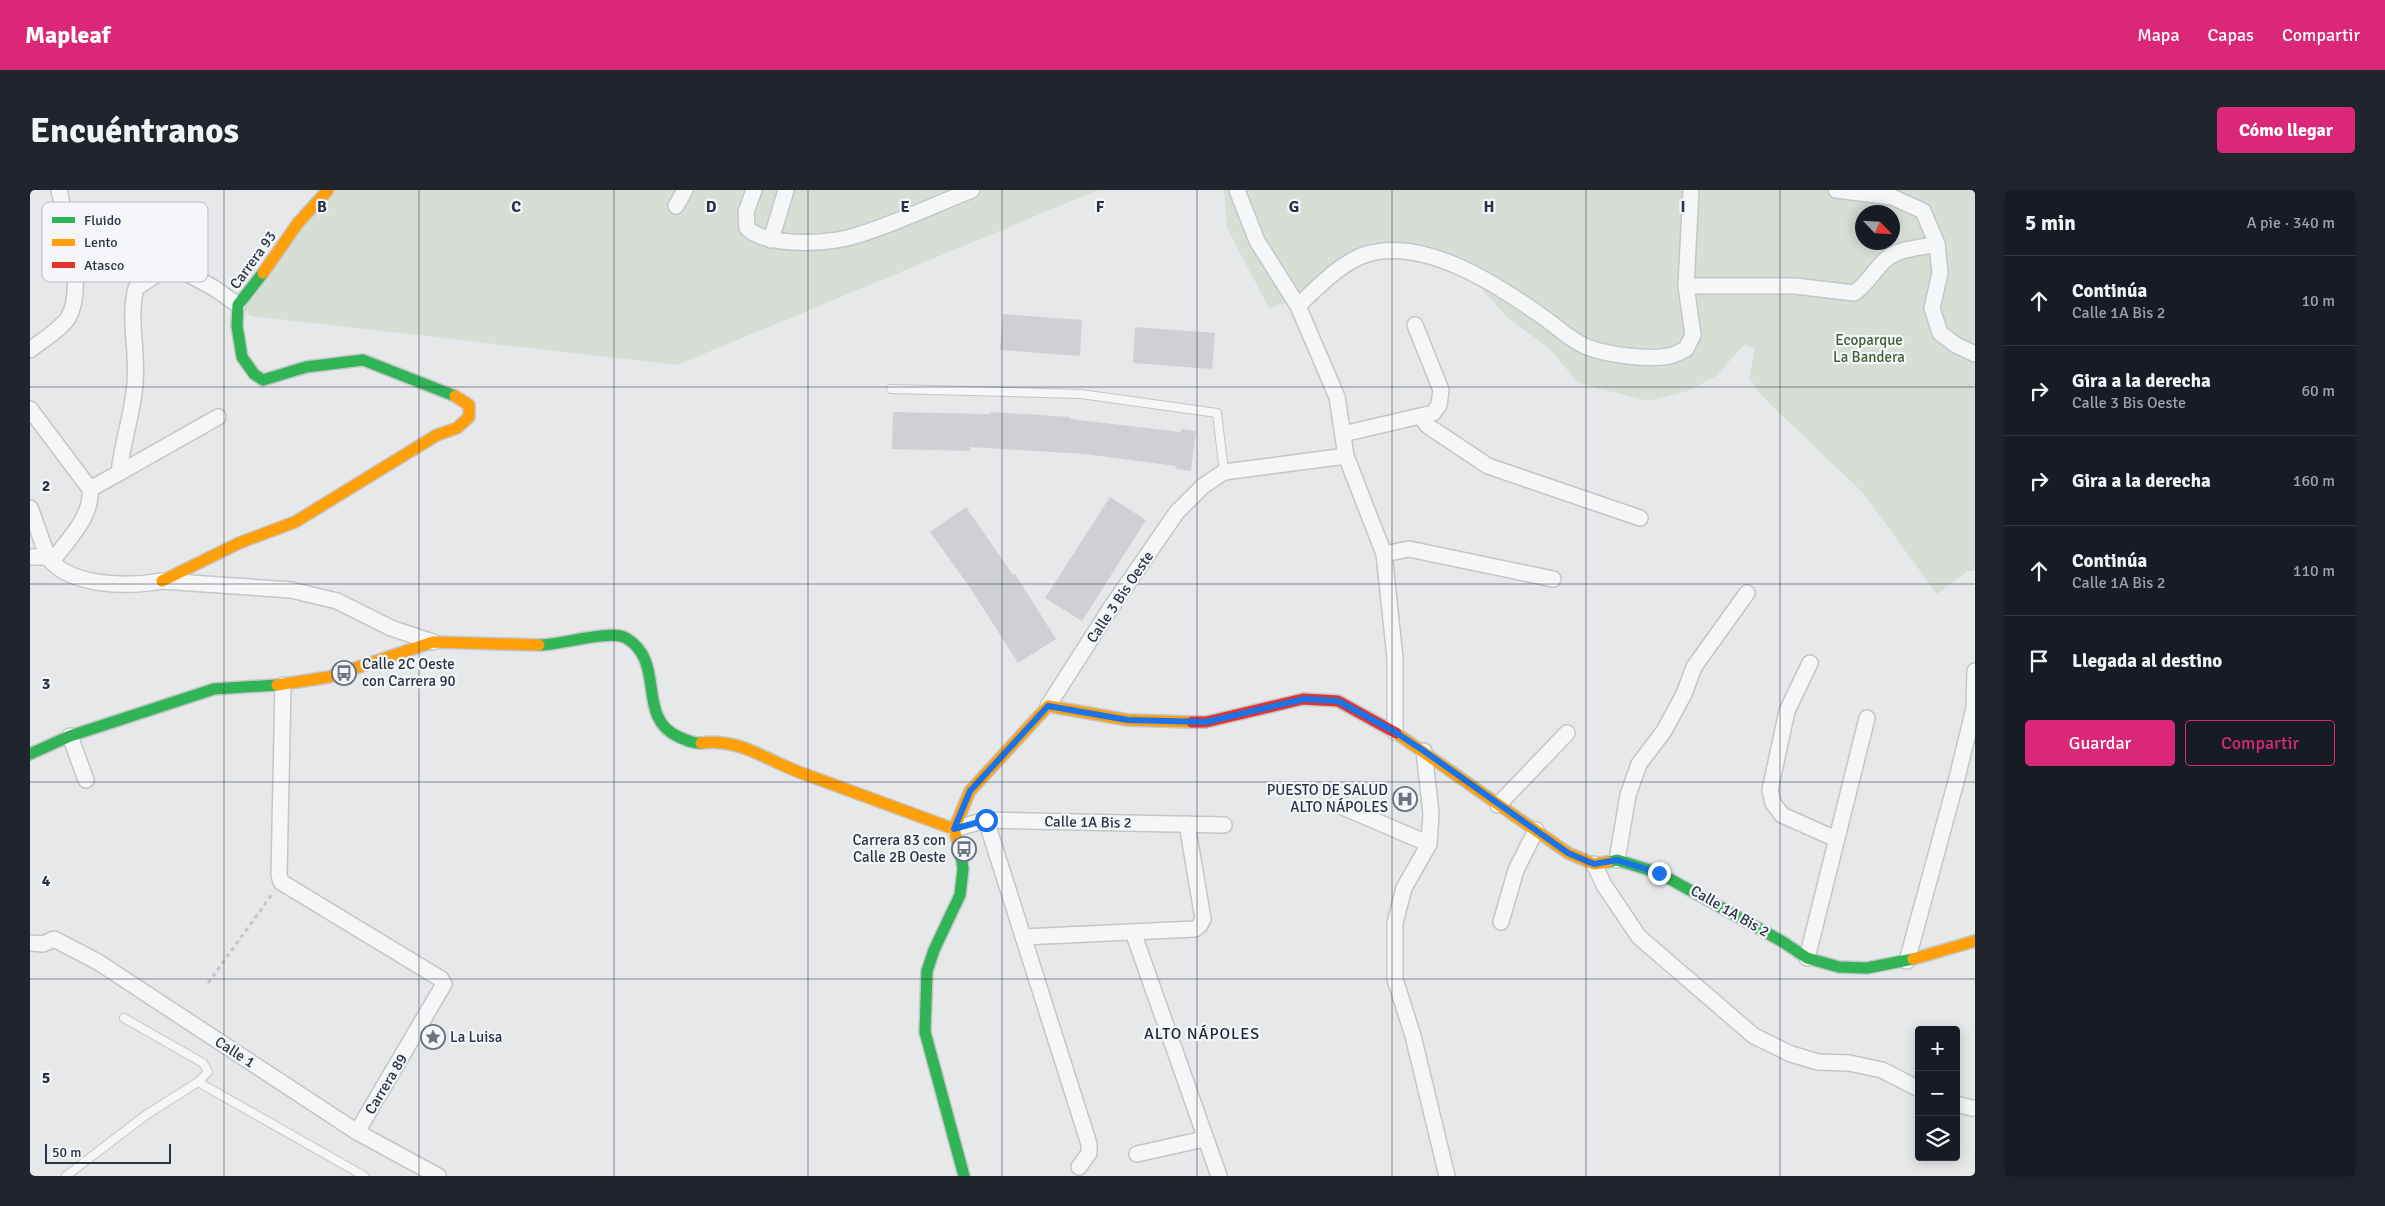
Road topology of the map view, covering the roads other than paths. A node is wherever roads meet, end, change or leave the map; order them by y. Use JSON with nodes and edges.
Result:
{"nodes":[{"id":1,"x":328,"y":190,"type":"edge"},
{"id":2,"x":685,"y":190,"type":"edge"},
{"id":3,"x":754,"y":190,"type":"edge"},
{"id":4,"x":786,"y":190,"type":"edge"},
{"id":5,"x":972,"y":190,"type":"edge"},
{"id":6,"x":1237,"y":190,"type":"edge"},
{"id":7,"x":1691,"y":190,"type":"edge"},
{"id":8,"x":1836,"y":190,"type":"edge"},
{"id":9,"x":676,"y":206,"type":"dead end"},
{"id":10,"x":771,"y":240,"type":"junction"},
{"id":11,"x":1937,"y":244,"type":"junction"},
{"id":12,"x":74,"y":282,"type":"edge"},
{"id":13,"x":145,"y":282,"type":"edge"},
{"id":14,"x":203,"y":282,"type":"edge"},
{"id":15,"x":1686,"y":286,"type":"junction"},
{"id":16,"x":238,"y":305,"type":"junction"},
{"id":17,"x":1298,"y":306,"type":"junction"},
{"id":18,"x":1414,"y":325,"type":"dead end"},
{"id":19,"x":30,"y":350,"type":"edge"},
{"id":20,"x":1975,"y":354,"type":"edge"},
{"id":21,"x":890,"y":389,"type":"dead end"},
{"id":22,"x":30,"y":409,"type":"edge"},
{"id":23,"x":218,"y":417,"type":"dead end"},
{"id":24,"x":1421,"y":417,"type":"junction"},
{"id":25,"x":1343,"y":434,"type":"junction"},
{"id":26,"x":1346,"y":456,"type":"junction"},
{"id":27,"x":1224,"y":472,"type":"junction"},
{"id":28,"x":119,"y":473,"type":"junction"},
{"id":29,"x":90,"y":489,"type":"junction"},
{"id":30,"x":30,"y":508,"type":"edge"},
{"id":31,"x":1640,"y":518,"type":"dead end"},
{"id":32,"x":1384,"y":554,"type":"junction"},
{"id":33,"x":30,"y":557,"type":"edge"},
{"id":34,"x":50,"y":559,"type":"junction"},
{"id":35,"x":1553,"y":579,"type":"dead end"},
{"id":36,"x":162,"y":581,"type":"junction"},
{"id":37,"x":1747,"y":593,"type":"dead end"},
{"id":38,"x":433,"y":642,"type":"junction"},
{"id":39,"x":1810,"y":663,"type":"dead end"},
{"id":40,"x":1975,"y":671,"type":"edge"},
{"id":41,"x":283,"y":684,"type":"junction"},
{"id":42,"x":1048,"y":706,"type":"junction"},
{"id":43,"x":1867,"y":718,"type":"dead end"},
{"id":44,"x":1395,"y":732,"type":"junction"},
{"id":45,"x":1567,"y":733,"type":"dead end"},
{"id":46,"x":70,"y":736,"type":"junction"},
{"id":47,"x":1424,"y":751,"type":"junction"},
{"id":48,"x":30,"y":754,"type":"edge"},
{"id":49,"x":86,"y":780,"type":"dead end"},
{"id":50,"x":1336,"y":804,"type":"dead end"},
{"id":51,"x":1498,"y":805,"type":"junction"},
{"id":52,"x":986,"y":820,"type":"junction"},
{"id":53,"x":1187,"y":824,"type":"junction"},
{"id":54,"x":1224,"y":825,"type":"dead end"},
{"id":55,"x":954,"y":829,"type":"junction"},
{"id":56,"x":1536,"y":830,"type":"junction"},
{"id":57,"x":1836,"y":839,"type":"junction"},
{"id":58,"x":1429,"y":844,"type":"junction"},
{"id":59,"x":1617,"y":860,"type":"junction"},
{"id":60,"x":1594,"y":864,"type":"junction"},
{"id":61,"x":1501,"y":922,"type":"dead end"},
{"id":62,"x":1133,"y":932,"type":"junction"},
{"id":63,"x":1023,"y":937,"type":"junction"},
{"id":64,"x":1975,"y":942,"type":"edge"},
{"id":65,"x":30,"y":944,"type":"edge"},
{"id":66,"x":1807,"y":958,"type":"junction"},
{"id":67,"x":1907,"y":961,"type":"junction"},
{"id":68,"x":124,"y":1018,"type":"dead end"},
{"id":69,"x":198,"y":1082,"type":"junction"},
{"id":70,"x":1915,"y":1088,"type":"edge"},
{"id":71,"x":1960,"y":1105,"type":"edge"},
{"id":72,"x":1972,"y":1108,"type":"dead end"},
{"id":73,"x":357,"y":1132,"type":"junction"},
{"id":74,"x":1204,"y":1139,"type":"junction"},
{"id":75,"x":1138,"y":1154,"type":"dead end"},
{"id":76,"x":1079,"y":1167,"type":"dead end"},
{"id":77,"x":66,"y":1176,"type":"edge"},
{"id":78,"x":364,"y":1176,"type":"edge"},
{"id":79,"x":438,"y":1176,"type":"edge"},
{"id":80,"x":964,"y":1176,"type":"edge"},
{"id":81,"x":1219,"y":1176,"type":"edge"},
{"id":82,"x":1447,"y":1176,"type":"edge"}],
"edges":[{"from":1,"to":16,"type":"street","name":"Carrera 93"},
{"from":2,"to":9,"type":"street"},
{"from":3,"to":10,"type":"street"},
{"from":4,"to":10,"type":"street"},
{"from":5,"to":10,"type":"street"},
{"from":6,"to":17,"type":"street"},
{"from":7,"to":15,"type":"street"},
{"from":8,"to":11,"type":"street"},
{"from":11,"to":15,"type":"street"},
{"from":11,"to":20,"type":"street"},
{"from":12,"to":19,"type":"street"},
{"from":13,"to":28,"type":"street"},
{"from":14,"to":16,"type":"street"},
{"from":15,"to":17,"type":"street"},
{"from":16,"to":36,"type":"street","name":"Carrera 93"},
{"from":17,"to":25,"type":"street"},
{"from":18,"to":24,"type":"street"},
{"from":21,"to":27,"type":"lane"},
{"from":22,"to":29,"type":"street"},
{"from":23,"to":28,"type":"street"},
{"from":24,"to":25,"type":"street"},
{"from":24,"to":31,"type":"street"},
{"from":25,"to":26,"type":"street"},
{"from":26,"to":27,"type":"street","name":"Calle 3 Bis Oeste"},
{"from":26,"to":32,"type":"street"},
{"from":27,"to":42,"type":"street","name":"Calle 3 Bis Oeste"},
{"from":28,"to":29,"type":"street"},
{"from":29,"to":34,"type":"street"},
{"from":30,"to":34,"type":"street"},
{"from":32,"to":35,"type":"street"},
{"from":32,"to":44,"type":"street"},
{"from":33,"to":34,"type":"street"},
{"from":34,"to":36,"type":"street"},
{"from":36,"to":38,"type":"street"},
{"from":37,"to":59,"type":"street"},
{"from":38,"to":41,"type":"street"},
{"from":38,"to":55,"type":"street"},
{"from":39,"to":57,"type":"street"},
{"from":40,"to":67,"type":"street"},
{"from":41,"to":46,"type":"street"},
{"from":41,"to":73,"type":"street","name":"Carrera 89"},
{"from":42,"to":44,"type":"street"},
{"from":42,"to":55,"type":"street","name":"Calle 3 Bis Oeste"},
{"from":43,"to":57,"type":"street"},
{"from":44,"to":47,"type":"street"},
{"from":45,"to":51,"type":"street"},
{"from":46,"to":48,"type":"street"},
{"from":46,"to":49,"type":"street"},
{"from":47,"to":51,"type":"street"},
{"from":47,"to":58,"type":"street"},
{"from":50,"to":58,"type":"street"},
{"from":51,"to":56,"type":"street"},
{"from":52,"to":53,"type":"street","name":"Calle 1A Bis 2"},
{"from":52,"to":55,"type":"street","name":"Calle 1A Bis 2"},
{"from":52,"to":63,"type":"street"},
{"from":53,"to":54,"type":"street","name":"Calle 1A Bis 2"},
{"from":53,"to":62,"type":"street"},
{"from":55,"to":80,"type":"street"},
{"from":56,"to":60,"type":"street"},
{"from":56,"to":61,"type":"street"},
{"from":57,"to":66,"type":"street"},
{"from":58,"to":82,"type":"street"},
{"from":59,"to":60,"type":"street","name":"Calle 1A Bis 2"},
{"from":59,"to":66,"type":"street","name":"Calle 1A Bis 2"},
{"from":60,"to":70,"type":"street"},
{"from":62,"to":63,"type":"street"},
{"from":62,"to":74,"type":"street"},
{"from":63,"to":76,"type":"street"},
{"from":64,"to":67,"type":"street","name":"Calle 1A Bis 2"},
{"from":65,"to":73,"type":"street","name":"Calle 1"},
{"from":66,"to":67,"type":"street","name":"Calle 1A Bis 2"},
{"from":68,"to":69,"type":"lane"},
{"from":69,"to":77,"type":"lane"},
{"from":69,"to":78,"type":"lane"},
{"from":71,"to":72,"type":"street"},
{"from":73,"to":79,"type":"street","name":"Calle 1"},
{"from":74,"to":75,"type":"street"},
{"from":74,"to":81,"type":"street"}]}
